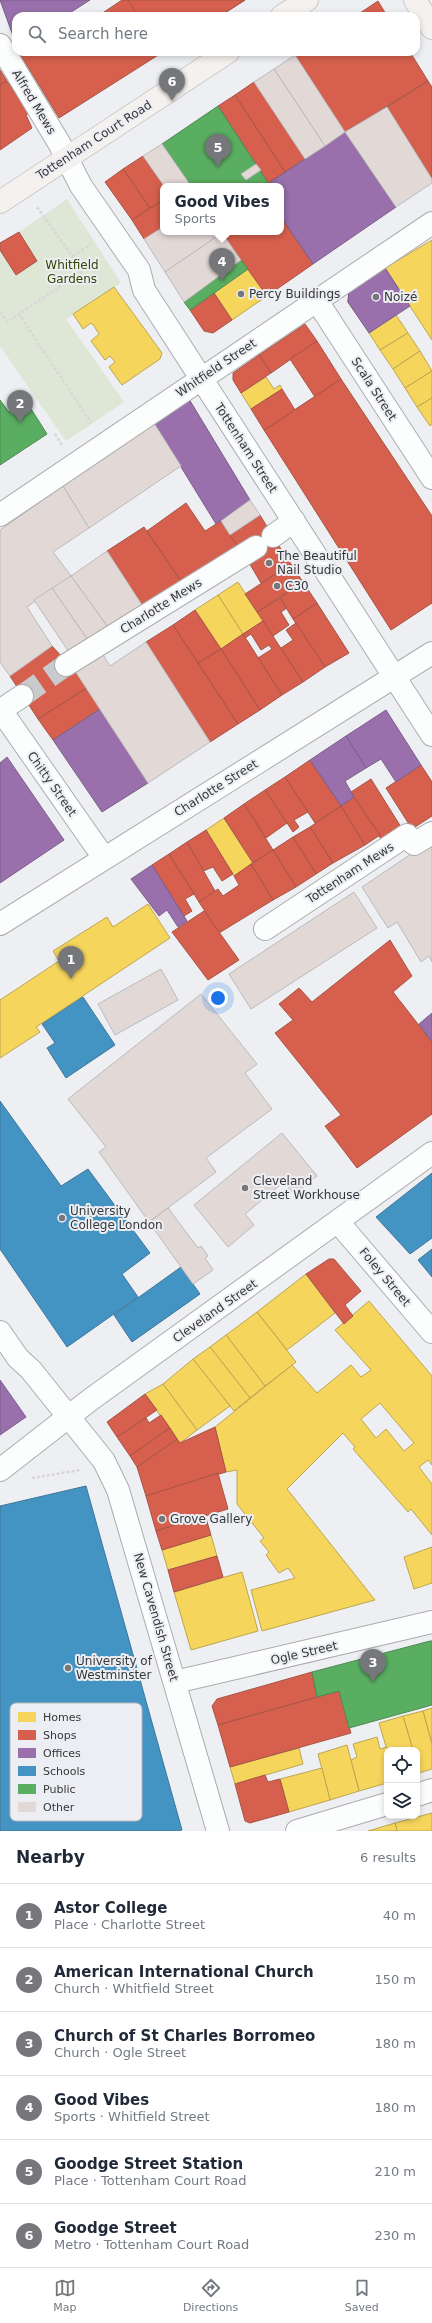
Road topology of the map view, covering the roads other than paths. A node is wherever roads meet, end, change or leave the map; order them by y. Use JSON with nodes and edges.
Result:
{"nodes":[{"id":1,"x":307,"y":0,"type":"edge"},
{"id":2,"x":414,"y":0,"type":"edge"},
{"id":3,"x":283,"y":10,"type":"edge"},
{"id":4,"x":432,"y":28,"type":"edge"},
{"id":5,"x":0,"y":45,"type":"edge"},
{"id":6,"x":222,"y":56,"type":"edge"},
{"id":7,"x":66,"y":160,"type":"junction"},
{"id":8,"x":0,"y":202,"type":"edge"},
{"id":9,"x":432,"y":223,"type":"edge"},
{"id":10,"x":316,"y":301,"type":"junction"},
{"id":11,"x":201,"y":378,"type":"junction"},
{"id":12,"x":432,"y":478,"type":"edge"},
{"id":13,"x":0,"y":515,"type":"edge"},
{"id":14,"x":294,"y":521,"type":"junction"},
{"id":15,"x":432,"y":653,"type":"edge"},
{"id":16,"x":66,"y":665,"type":"tunnel mouth"},
{"id":17,"x":394,"y":678,"type":"junction"},
{"id":18,"x":22,"y":696,"type":"tunnel mouth"},
{"id":19,"x":0,"y":710,"type":"edge"},
{"id":20,"x":432,"y":736,"type":"edge"},
{"id":21,"x":432,"y":833,"type":"edge"},
{"id":22,"x":104,"y":858,"type":"junction"},
{"id":23,"x":0,"y":924,"type":"edge"},
{"id":24,"x":265,"y":929,"type":"dead end"},
{"id":25,"x":432,"y":1153,"type":"edge"},
{"id":26,"x":338,"y":1222,"type":"junction"},
{"id":27,"x":0,"y":1332,"type":"edge"},
{"id":28,"x":432,"y":1332,"type":"edge"},
{"id":29,"x":69,"y":1416,"type":"junction"},
{"id":30,"x":0,"y":1470,"type":"edge"},
{"id":31,"x":432,"y":1622,"type":"edge"},
{"id":32,"x":175,"y":1682,"type":"junction"},
{"id":33,"x":432,"y":1790,"type":"edge"},
{"id":34,"x":420,"y":1794,"type":"edge"},
{"id":35,"x":384,"y":1805,"type":"edge"},
{"id":36,"x":218,"y":1831,"type":"edge"},
{"id":37,"x":297,"y":1831,"type":"edge"}],
"edges":[{"from":1,"to":3,"type":"main road"},
{"from":2,"to":4,"type":"main road"},
{"from":5,"to":7,"type":"street","name":"Alfred Mews"},
{"from":6,"to":7,"type":"main road","name":"Tottenham Court Road"},
{"from":7,"to":8,"type":"main road","name":"Tottenham Court Road"},
{"from":7,"to":11,"type":"street","name":"Tottenham Street"},
{"from":9,"to":10,"type":"street","name":"Whitfield Street"},
{"from":10,"to":11,"type":"street","name":"Whitfield Street"},
{"from":10,"to":12,"type":"street","name":"Scala Street"},
{"from":11,"to":13,"type":"street","name":"Whitfield Street"},
{"from":11,"to":14,"type":"street","name":"Tottenham Street"},
{"from":14,"to":16,"type":"street","name":"Charlotte Mews"},
{"from":14,"to":17,"type":"street","name":"Tottenham Street"},
{"from":15,"to":17,"type":"street","name":"Charlotte Street"},
{"from":17,"to":20,"type":"street","name":"Tottenham Street"},
{"from":17,"to":22,"type":"street","name":"Charlotte Street"},
{"from":18,"to":19,"type":"street"},
{"from":19,"to":22,"type":"street","name":"Chitty Street"},
{"from":21,"to":24,"type":"street","name":"Tottenham Mews"},
{"from":22,"to":23,"type":"street","name":"Charlotte Street"},
{"from":25,"to":26,"type":"street","name":"Cleveland Street"},
{"from":26,"to":28,"type":"street","name":"Foley Street"},
{"from":26,"to":29,"type":"street","name":"Cleveland Street"},
{"from":27,"to":29,"type":"street","name":"New Cavendish Street"},
{"from":29,"to":30,"type":"street","name":"Cleveland Street"},
{"from":29,"to":32,"type":"street","name":"New Cavendish Street"},
{"from":31,"to":32,"type":"street","name":"Ogle Street"},
{"from":32,"to":36,"type":"street","name":"New Cavendish Street"},
{"from":33,"to":34,"type":"street"},
{"from":35,"to":37,"type":"street"}]}
